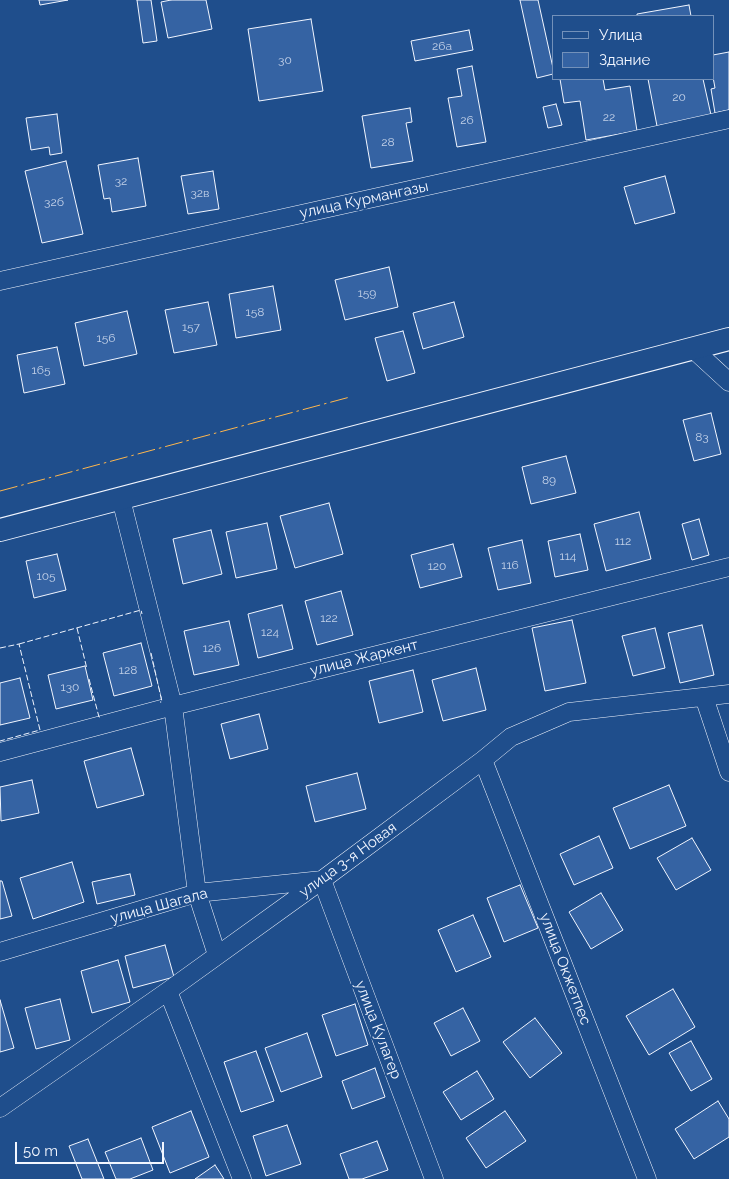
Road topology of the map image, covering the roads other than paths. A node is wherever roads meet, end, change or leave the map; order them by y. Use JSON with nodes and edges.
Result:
{"nodes":[{"id":1,"x":729,"y":120,"type":"edge"},
{"id":2,"x":0,"y":281,"type":"edge"},
{"id":3,"x":729,"y":339,"type":"edge"},
{"id":4,"x":692,"y":348,"type":"junction"},
{"id":5,"x":729,"y":382,"type":"edge"},
{"id":6,"x":122,"y":499,"type":"junction"},
{"id":7,"x":0,"y":530,"type":"edge"},
{"id":8,"x":729,"y":567,"type":"edge"},
{"id":9,"x":729,"y":694,"type":"edge"},
{"id":10,"x":704,"y":697,"type":"junction"},
{"id":11,"x":173,"y":706,"type":"junction"},
{"id":12,"x":0,"y":752,"type":"edge"},
{"id":13,"x":482,"y":760,"type":"junction"},
{"id":14,"x":729,"y":772,"type":"edge"},
{"id":15,"x":322,"y":880,"type":"junction"},
{"id":16,"x":197,"y":893,"type":"junction"},
{"id":17,"x":0,"y":952,"type":"edge"},
{"id":18,"x":217,"y":955,"type":"junction"},
{"id":19,"x":168,"y":991,"type":"junction"},
{"id":20,"x":0,"y":1108,"type":"edge"},
{"id":21,"x":242,"y":1179,"type":"edge"},
{"id":22,"x":434,"y":1179,"type":"edge"},
{"id":23,"x":647,"y":1179,"type":"edge"}],
"edges":[{"from":1,"to":2,"type":"street","name":"улица Курмангазы"},
{"from":3,"to":4,"type":"street"},
{"from":4,"to":5,"type":"street"},
{"from":4,"to":6,"type":"street"},
{"from":6,"to":7,"type":"street"},
{"from":6,"to":11,"type":"street"},
{"from":8,"to":11,"type":"street","name":"улица Жаркент"},
{"from":9,"to":10,"type":"street","name":"улица 3-я Новая"},
{"from":10,"to":13,"type":"street","name":"улица 3-я Новая"},
{"from":10,"to":14,"type":"street"},
{"from":11,"to":12,"type":"street","name":"улица Жаркент"},
{"from":11,"to":16,"type":"street"},
{"from":13,"to":15,"type":"street","name":"улица 3-я Новая"},
{"from":13,"to":23,"type":"street","name":"улица Окжетпес"},
{"from":15,"to":16,"type":"street","name":"улица Шагала"},
{"from":15,"to":18,"type":"street","name":"улица 3-я Новая"},
{"from":15,"to":22,"type":"street","name":"улица Кулагер"},
{"from":16,"to":17,"type":"street","name":"улица Шагала"},
{"from":16,"to":18,"type":"street"},
{"from":18,"to":19,"type":"street","name":"улица 3-я Новая"},
{"from":19,"to":20,"type":"street","name":"улица 3-я Новая"},
{"from":19,"to":21,"type":"street"}]}
